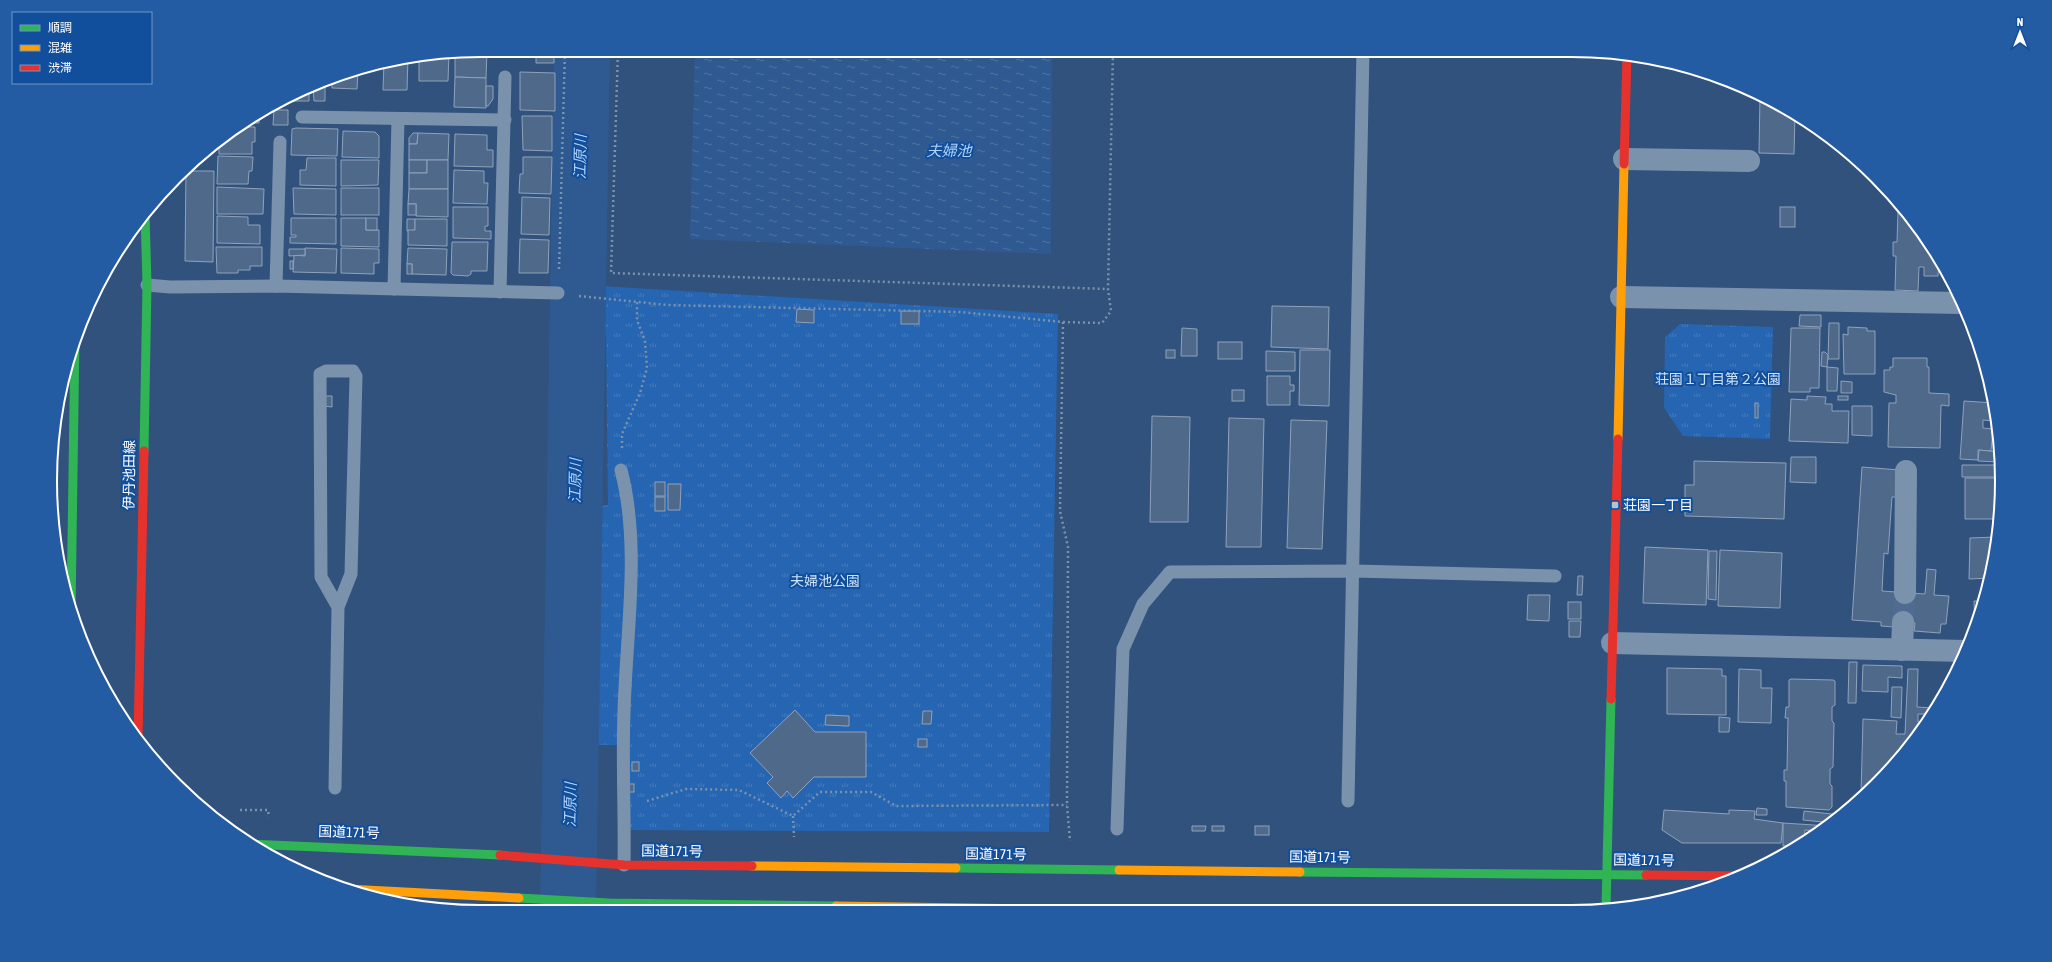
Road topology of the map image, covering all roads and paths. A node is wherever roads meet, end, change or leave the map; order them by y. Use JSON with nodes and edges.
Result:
{"nodes":[{"id":1,"x":565,"y":57,"type":"edge"},
{"id":2,"x":618,"y":57,"type":"edge"},
{"id":3,"x":1113,"y":57,"type":"edge"},
{"id":4,"x":1363,"y":57,"type":"edge"},
{"id":5,"x":1627,"y":61,"type":"edge"},
{"id":6,"x":505,"y":77,"type":"dead end"},
{"id":7,"x":302,"y":117,"type":"dead end"},
{"id":8,"x":398,"y":119,"type":"junction"},
{"id":9,"x":504,"y":120,"type":"junction"},
{"id":10,"x":280,"y":142,"type":"dead end"},
{"id":11,"x":1624,"y":159,"type":"junction"},
{"id":12,"x":1749,"y":161,"type":"dead end"},
{"id":13,"x":145,"y":223,"type":"edge"},
{"id":14,"x":147,"y":285,"type":"junction"},
{"id":15,"x":276,"y":286,"type":"junction"},
{"id":16,"x":394,"y":289,"type":"junction"},
{"id":17,"x":1108,"y":289,"type":"junction"},
{"id":18,"x":500,"y":292,"type":"junction"},
{"id":19,"x":558,"y":293,"type":"joint"},
{"id":20,"x":591,"y":296,"type":"dead end"},
{"id":21,"x":1621,"y":297,"type":"junction"},
{"id":22,"x":1953,"y":297,"type":"edge"},
{"id":23,"x":637,"y":301,"type":"junction"},
{"id":24,"x":1063,"y":322,"type":"junction"},
{"id":25,"x":71,"y":371,"type":"edge"},
{"id":26,"x":621,"y":470,"type":"joint"},
{"id":27,"x":1906,"y":471,"type":"dead end"},
{"id":28,"x":1354,"y":571,"type":"junction"},
{"id":29,"x":1555,"y":576,"type":"dead end"},
{"id":30,"x":71,"y":591,"type":"edge"},
{"id":31,"x":1904,"y":593,"type":"tunnel mouth"},
{"id":32,"x":338,"y":607,"type":"junction"},
{"id":33,"x":1903,"y":622,"type":"tunnel mouth"},
{"id":34,"x":1612,"y":643,"type":"junction"},
{"id":35,"x":1902,"y":650,"type":"junction"},
{"id":36,"x":1959,"y":651,"type":"edge"},
{"id":37,"x":138,"y":730,"type":"edge"},
{"id":38,"x":336,"y":788,"type":"dead end"},
{"id":39,"x":1348,"y":801,"type":"dead end"},
{"id":40,"x":1067,"y":805,"type":"junction"},
{"id":41,"x":624,"y":808,"type":"junction"},
{"id":42,"x":240,"y":810,"type":"dead end"},
{"id":43,"x":793,"y":816,"type":"junction"},
{"id":44,"x":269,"y":820,"type":"dead end"},
{"id":45,"x":1117,"y":829,"type":"dead end"},
{"id":46,"x":794,"y":837,"type":"dead end"},
{"id":47,"x":1070,"y":841,"type":"dead end"},
{"id":48,"x":263,"y":844,"type":"edge"},
{"id":49,"x":624,"y":864,"type":"junction"},
{"id":50,"x":1606,"y":874,"type":"junction"},
{"id":51,"x":1725,"y":876,"type":"edge"},
{"id":52,"x":369,"y":890,"type":"edge"},
{"id":53,"x":1606,"y":903,"type":"edge"},
{"id":54,"x":749,"y":905,"type":"edge"}],
"edges":[{"from":1,"to":19,"type":"path"},
{"from":2,"to":17,"type":"path"},
{"from":3,"to":17,"type":"path"},
{"from":4,"to":28,"type":"lane"},
{"from":5,"to":11,"type":"main road"},
{"from":6,"to":9,"type":"lane"},
{"from":7,"to":8,"type":"lane"},
{"from":8,"to":9,"type":"lane"},
{"from":8,"to":16,"type":"lane"},
{"from":9,"to":18,"type":"lane"},
{"from":10,"to":15,"type":"lane"},
{"from":11,"to":12,"type":"street"},
{"from":11,"to":21,"type":"main road"},
{"from":13,"to":14,"type":"main road","name":"伊丹池田線"},
{"from":14,"to":15,"type":"lane"},
{"from":14,"to":37,"type":"main road","name":"伊丹池田線"},
{"from":15,"to":16,"type":"lane"},
{"from":16,"to":18,"type":"lane"},
{"from":17,"to":24,"type":"path"},
{"from":18,"to":19,"type":"lane"},
{"from":20,"to":23,"type":"path"},
{"from":21,"to":22,"type":"street"},
{"from":21,"to":34,"type":"main road"},
{"from":23,"to":24,"type":"path"},
{"from":23,"to":26,"type":"path"},
{"from":24,"to":40,"type":"path"},
{"from":25,"to":30,"type":"main road"},
{"from":26,"to":41,"type":"lane"},
{"from":27,"to":31,"type":"street"},
{"from":28,"to":29,"type":"lane"},
{"from":28,"to":39,"type":"lane"},
{"from":28,"to":45,"type":"lane"},
{"from":32,"to":32,"type":"lane"},
{"from":32,"to":38,"type":"lane"},
{"from":33,"to":35,"type":"street"},
{"from":34,"to":35,"type":"street"},
{"from":34,"to":50,"type":"main road"},
{"from":35,"to":36,"type":"street"},
{"from":40,"to":43,"type":"path"},
{"from":40,"to":47,"type":"path"},
{"from":41,"to":43,"type":"path"},
{"from":41,"to":49,"type":"lane"},
{"from":42,"to":44,"type":"path"},
{"from":43,"to":46,"type":"path"},
{"from":48,"to":49,"type":"main road","name":"国道171号"},
{"from":49,"to":50,"type":"main road","name":"国道171号"},
{"from":50,"to":51,"type":"main road","name":"国道171号"},
{"from":50,"to":53,"type":"main road"},
{"from":52,"to":54,"type":"main road"}]}
